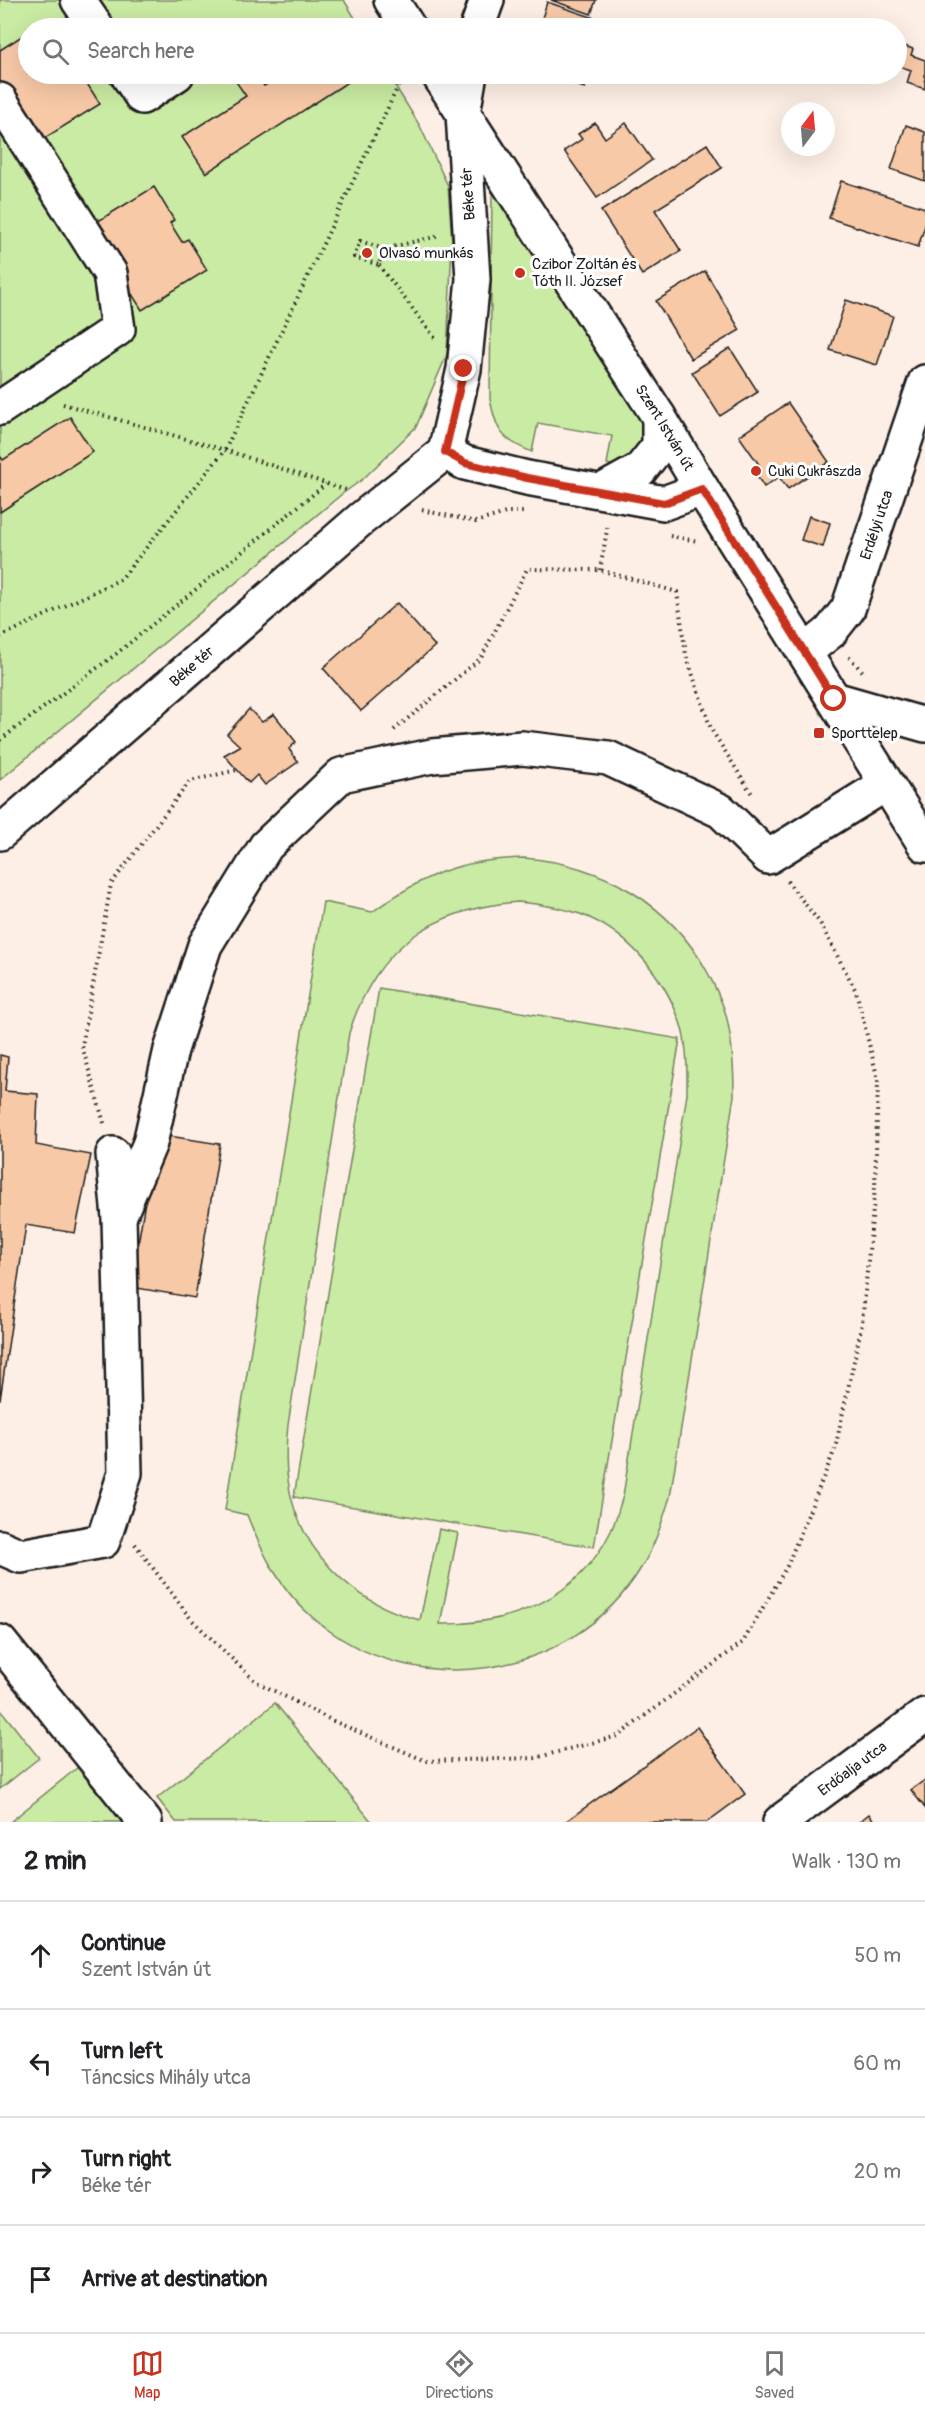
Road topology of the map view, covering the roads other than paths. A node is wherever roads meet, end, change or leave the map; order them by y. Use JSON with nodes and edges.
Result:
{"nodes":[{"id":1,"x":78,"y":0,"type":"edge"},
{"id":2,"x":391,"y":0,"type":"edge"},
{"id":3,"x":487,"y":0,"type":"edge"},
{"id":4,"x":90,"y":18,"type":"edge"},
{"id":5,"x":403,"y":18,"type":"edge"},
{"id":6,"x":481,"y":18,"type":"edge"},
{"id":7,"x":134,"y":84,"type":"edge"},
{"id":8,"x":162,"y":84,"type":"edge"},
{"id":9,"x":444,"y":84,"type":"edge"},
{"id":10,"x":468,"y":84,"type":"edge"},
{"id":11,"x":0,"y":100,"type":"edge"},
{"id":12,"x":463,"y":113,"type":"junction"},
{"id":13,"x":925,"y":382,"type":"edge"},
{"id":14,"x":8,"y":403,"type":"edge"},
{"id":15,"x":659,"y":417,"type":"junction"},
{"id":16,"x":445,"y":452,"type":"junction"},
{"id":17,"x":702,"y":489,"type":"junction"},
{"id":18,"x":602,"y":491,"type":"junction"},
{"id":19,"x":805,"y":652,"type":"junction"},
{"id":20,"x":834,"y":699,"type":"junction"},
{"id":21,"x":925,"y":725,"type":"edge"},
{"id":22,"x":886,"y":784,"type":"junction"},
{"id":23,"x":0,"y":833,"type":"edge"},
{"id":24,"x":925,"y":845,"type":"edge"},
{"id":25,"x":113,"y":1154,"type":"road end"},
{"id":26,"x":118,"y":1217,"type":"junction"},
{"id":27,"x":0,"y":1547,"type":"edge"},
{"id":28,"x":0,"y":1642,"type":"edge"},
{"id":29,"x":925,"y":1715,"type":"edge"},
{"id":30,"x":145,"y":1822,"type":"edge"},
{"id":31,"x":780,"y":1822,"type":"edge"}],
"edges":[{"from":1,"to":4,"type":"street"},
{"from":2,"to":5,"type":"street"},
{"from":3,"to":6,"type":"street"},
{"from":7,"to":8,"type":"street"},
{"from":9,"to":12,"type":"street","name":"Szent István út"},
{"from":10,"to":12,"type":"street","name":"Béke tér"},
{"from":11,"to":14,"type":"street"},
{"from":12,"to":15,"type":"street","name":"Szent István út"},
{"from":12,"to":16,"type":"street","name":"Béke tér"},
{"from":13,"to":19,"type":"street","name":"Erdélyi utca"},
{"from":15,"to":17,"type":"street","name":"Szent István út"},
{"from":15,"to":18,"type":"street"},
{"from":16,"to":18,"type":"street"},
{"from":16,"to":23,"type":"street","name":"Béke tér"},
{"from":17,"to":18,"type":"street"},
{"from":17,"to":19,"type":"street","name":"Szent István út"},
{"from":19,"to":20,"type":"street","name":"Szent István út"},
{"from":20,"to":21,"type":"street"},
{"from":20,"to":22,"type":"street","name":"Szent István út"},
{"from":22,"to":24,"type":"street","name":"Szent István út"},
{"from":22,"to":26,"type":"street"},
{"from":25,"to":26,"type":"street"},
{"from":26,"to":27,"type":"street"},
{"from":28,"to":30,"type":"street"},
{"from":29,"to":31,"type":"street","name":"Erdőalja utca"}]}
